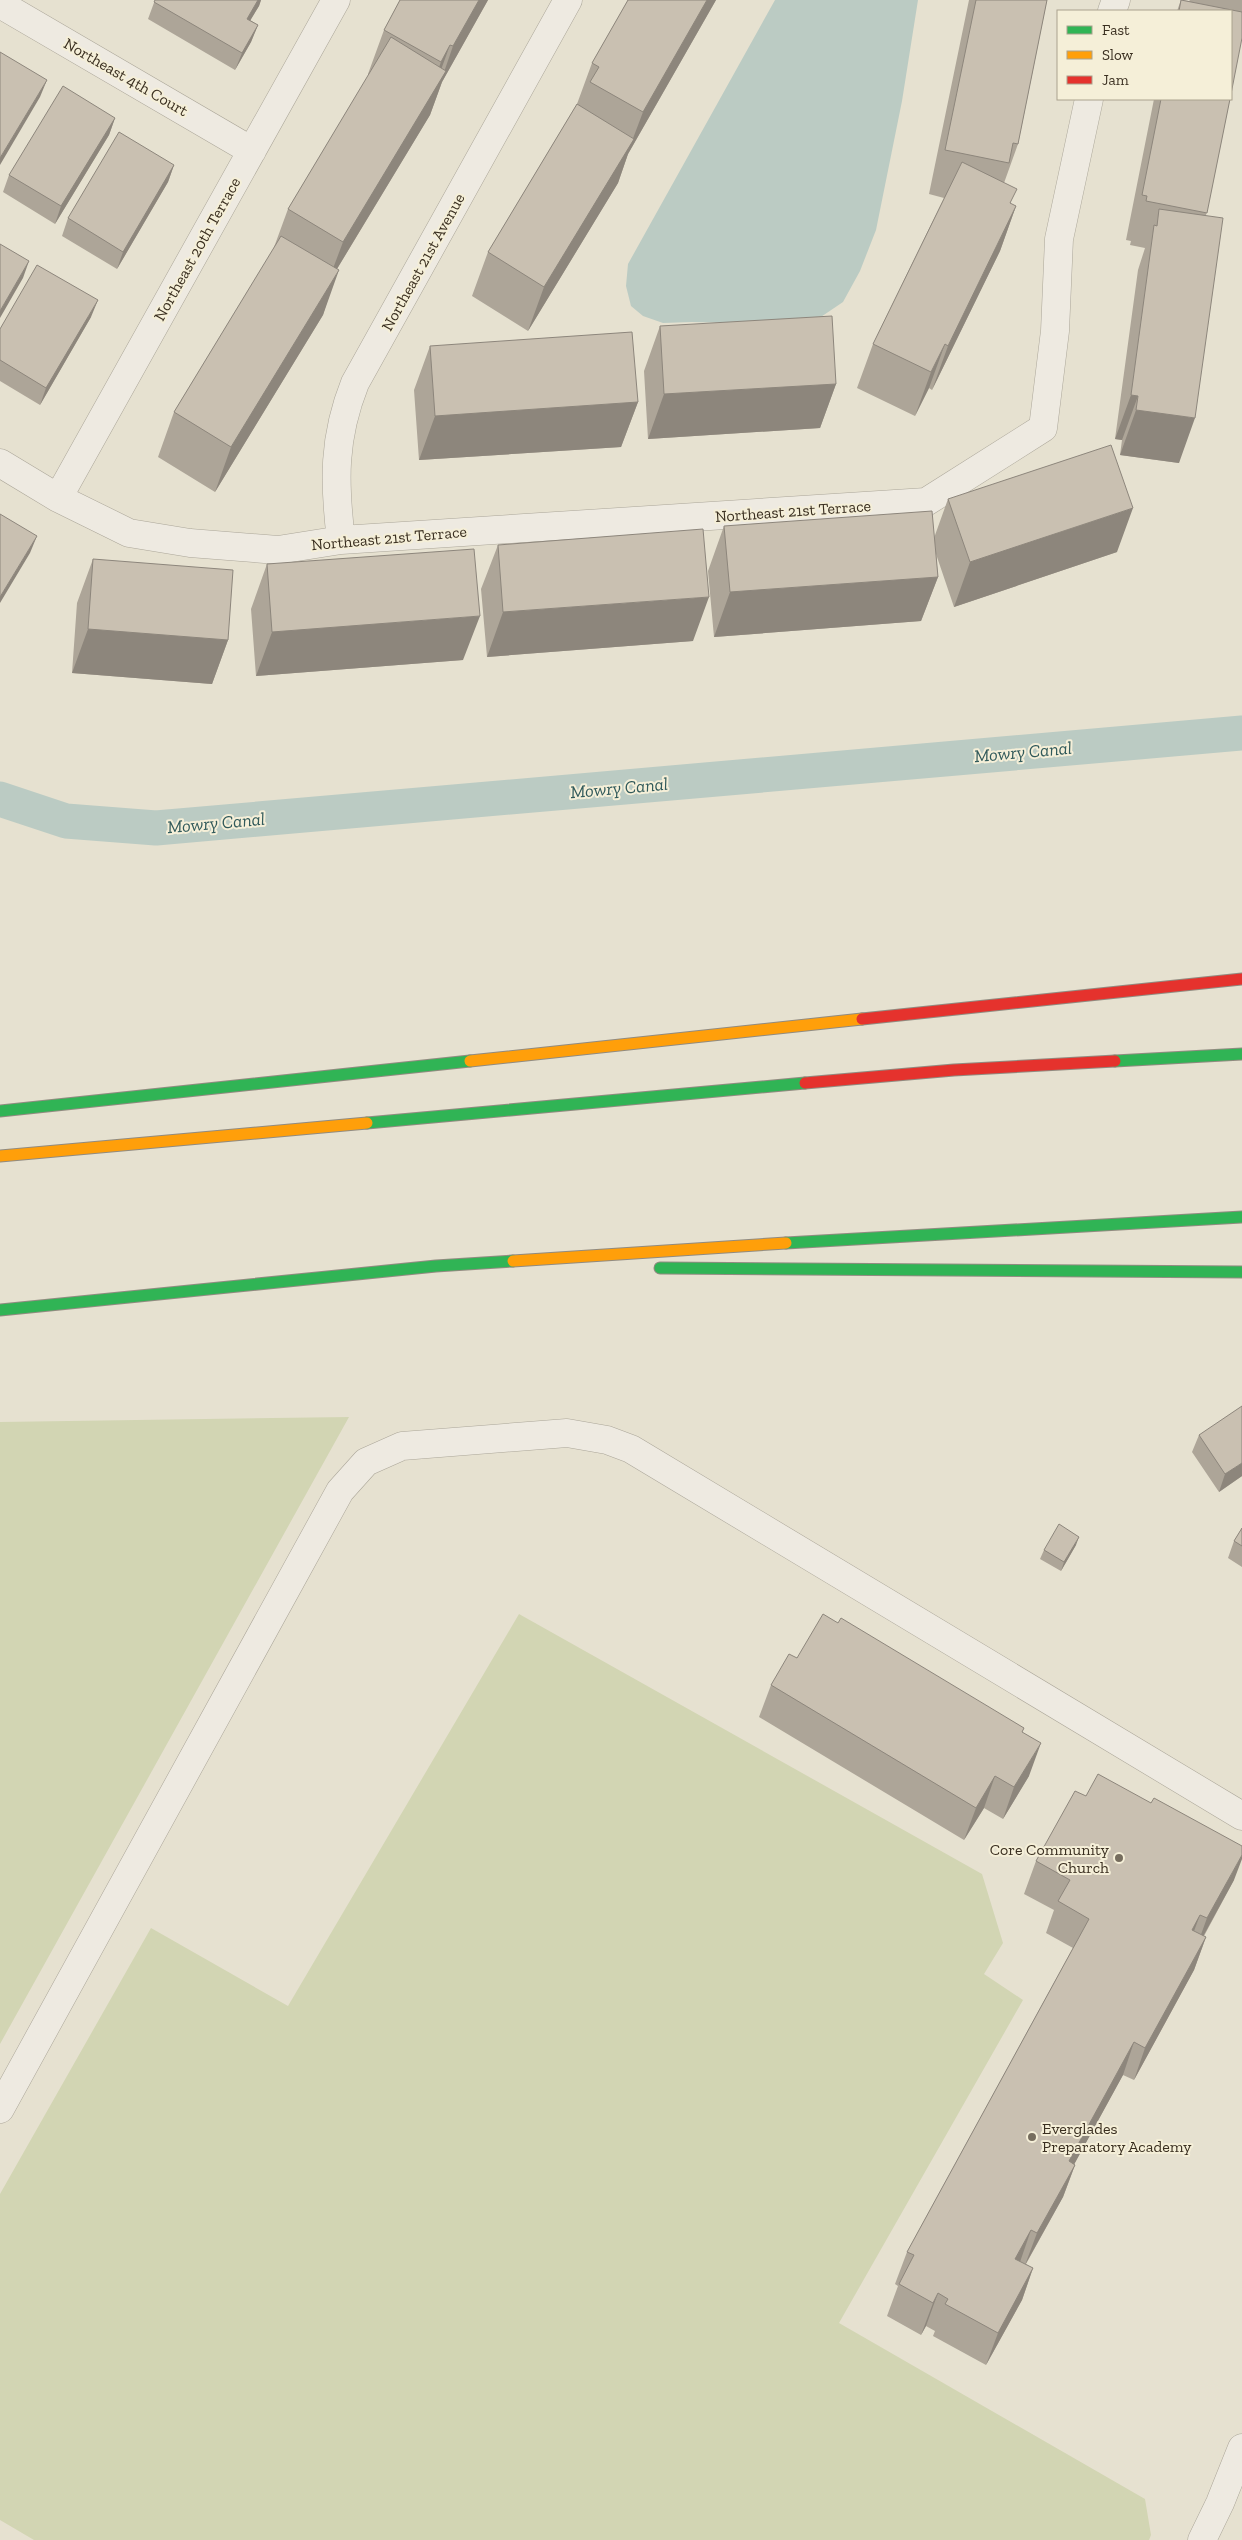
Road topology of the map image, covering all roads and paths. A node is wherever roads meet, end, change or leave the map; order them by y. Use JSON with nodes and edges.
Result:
{"nodes":[{"id":1,"x":336,"y":0,"type":"edge"},
{"id":2,"x":568,"y":0,"type":"edge"},
{"id":3,"x":0,"y":4,"type":"edge"},
{"id":4,"x":1089,"y":100,"type":"edge"},
{"id":5,"x":252,"y":150,"type":"junction"},
{"id":6,"x":0,"y":463,"type":"edge"},
{"id":7,"x":58,"y":498,"type":"junction"},
{"id":8,"x":340,"y":540,"type":"junction"},
{"id":9,"x":1242,"y":979,"type":"edge"},
{"id":10,"x":1242,"y":1054,"type":"edge"},
{"id":11,"x":0,"y":1111,"type":"edge"},
{"id":12,"x":0,"y":1156,"type":"edge"},
{"id":13,"x":1242,"y":1217,"type":"edge"},
{"id":14,"x":436,"y":1266,"type":"junction"},
{"id":15,"x":605,"y":1267,"type":"dead end"},
{"id":16,"x":645,"y":1268,"type":"dead end"},
{"id":17,"x":1242,"y":1272,"type":"edge"},
{"id":18,"x":0,"y":1310,"type":"edge"},
{"id":19,"x":1242,"y":1816,"type":"edge"},
{"id":20,"x":0,"y":2109,"type":"edge"},
{"id":21,"x":1242,"y":2448,"type":"edge"},
{"id":22,"x":1202,"y":2540,"type":"edge"}],
"edges":[{"from":1,"to":5,"type":"street","name":"Northeast 20th Terrace"},
{"from":2,"to":8,"type":"street","name":"Northeast 21st Avenue"},
{"from":3,"to":5,"type":"street","name":"Northeast 4th Court"},
{"from":4,"to":8,"type":"street","name":"Northeast 21st Terrace"},
{"from":5,"to":7,"type":"street","name":"Northeast 20th Terrace"},
{"from":6,"to":7,"type":"street","name":"Northeast 21st Terrace"},
{"from":7,"to":8,"type":"street","name":"Northeast 21st Terrace"},
{"from":9,"to":11,"type":"highway"},
{"from":10,"to":12,"type":"highway"},
{"from":13,"to":14,"type":"highway"},
{"from":14,"to":15,"type":"highway"},
{"from":14,"to":18,"type":"highway"},
{"from":16,"to":17,"type":"highway"},
{"from":19,"to":20,"type":"street"},
{"from":21,"to":22,"type":"street"}]}
